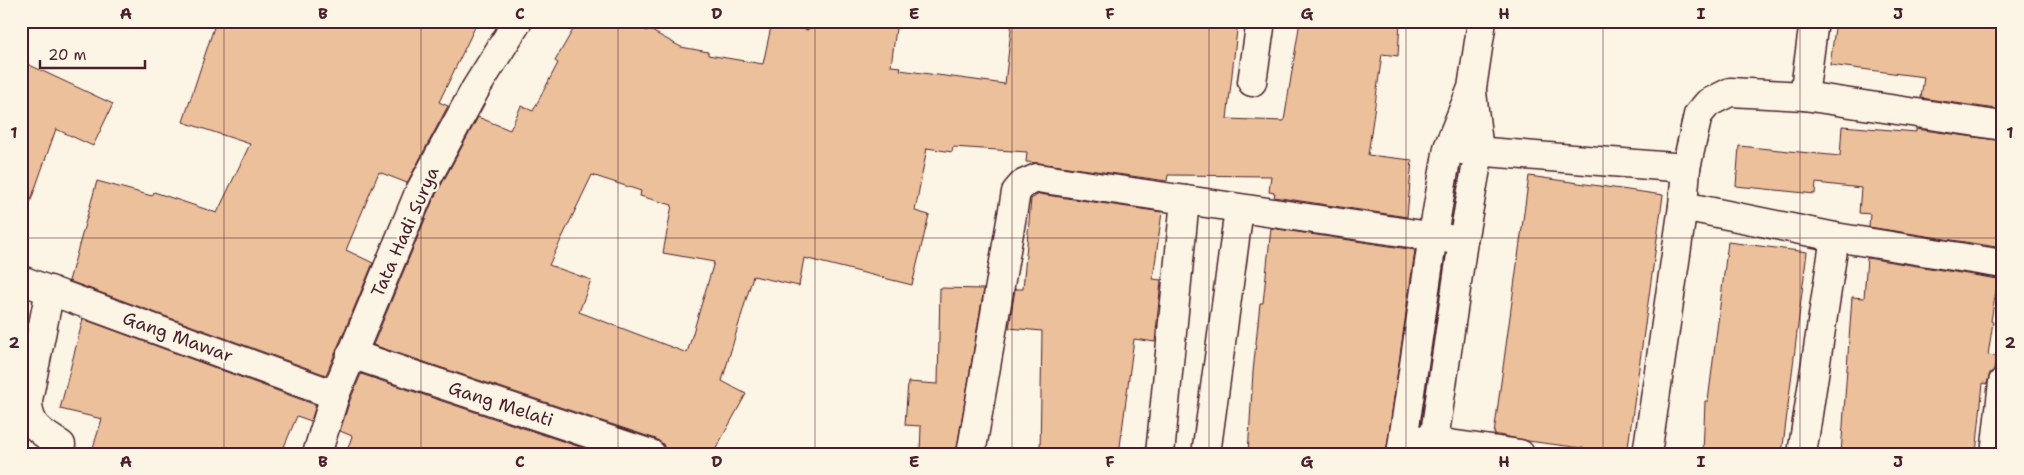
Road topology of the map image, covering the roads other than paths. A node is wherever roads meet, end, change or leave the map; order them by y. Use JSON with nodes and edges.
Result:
{"nodes":[{"id":1,"x":518,"y":21,"type":"edge"},
{"id":2,"x":1261,"y":21,"type":"edge"},
{"id":3,"x":1482,"y":21,"type":"edge"},
{"id":4,"x":1814,"y":21,"type":"edge"},
{"id":5,"x":1252,"y":82,"type":"dead end"},
{"id":6,"x":1472,"y":88,"type":"junction"},
{"id":7,"x":1804,"y":96,"type":"junction"},
{"id":8,"x":2003,"y":126,"type":"edge"},
{"id":9,"x":1448,"y":148,"type":"junction"},
{"id":10,"x":1479,"y":152,"type":"junction"},
{"id":11,"x":1686,"y":168,"type":"junction"},
{"id":12,"x":1185,"y":200,"type":"junction"},
{"id":13,"x":1683,"y":206,"type":"junction"},
{"id":14,"x":1239,"y":209,"type":"junction"},
{"id":15,"x":1433,"y":236,"type":"junction"},
{"id":16,"x":1835,"y":237,"type":"junction"},
{"id":17,"x":1463,"y":241,"type":"junction"},
{"id":18,"x":2003,"y":264,"type":"edge"},
{"id":19,"x":21,"y":280,"type":"edge"},
{"id":20,"x":50,"y":290,"type":"junction"},
{"id":21,"x":351,"y":354,"type":"junction"},
{"id":22,"x":2003,"y":382,"type":"edge"},
{"id":23,"x":335,"y":395,"type":"junction"},
{"id":24,"x":62,"y":445,"type":"dead end"},
{"id":25,"x":1402,"y":446,"type":"edge"},
{"id":26,"x":1433,"y":447,"type":"edge"},
{"id":27,"x":1165,"y":453,"type":"edge"},
{"id":28,"x":317,"y":454,"type":"edge"},
{"id":29,"x":651,"y":454,"type":"edge"},
{"id":30,"x":971,"y":454,"type":"edge"},
{"id":31,"x":1206,"y":454,"type":"edge"},
{"id":32,"x":1520,"y":454,"type":"edge"},
{"id":33,"x":1647,"y":454,"type":"edge"},
{"id":34,"x":1802,"y":454,"type":"edge"},
{"id":35,"x":1995,"y":454,"type":"edge"}],
"edges":[{"from":1,"to":21,"type":"street","name":"Tata Hadi Surya"},
{"from":2,"to":5,"type":"street"},
{"from":3,"to":6,"type":"street"},
{"from":4,"to":7,"type":"street"},
{"from":6,"to":9,"type":"street"},
{"from":6,"to":10,"type":"street"},
{"from":7,"to":8,"type":"street"},
{"from":7,"to":11,"type":"street"},
{"from":9,"to":10,"type":"street"},
{"from":9,"to":15,"type":"street"},
{"from":10,"to":11,"type":"street"},
{"from":10,"to":17,"type":"street"},
{"from":11,"to":13,"type":"street"},
{"from":12,"to":14,"type":"street"},
{"from":12,"to":27,"type":"street"},
{"from":12,"to":30,"type":"street"},
{"from":13,"to":16,"type":"street"},
{"from":13,"to":33,"type":"street"},
{"from":14,"to":15,"type":"street"},
{"from":14,"to":31,"type":"street"},
{"from":15,"to":17,"type":"street"},
{"from":15,"to":25,"type":"street"},
{"from":16,"to":18,"type":"street"},
{"from":16,"to":34,"type":"street"},
{"from":17,"to":26,"type":"street"},
{"from":19,"to":20,"type":"street","name":"Gang Mawar"},
{"from":20,"to":23,"type":"street","name":"Gang Mawar"},
{"from":20,"to":24,"type":"street"},
{"from":21,"to":23,"type":"street","name":"Tata Hadi Surya"},
{"from":21,"to":29,"type":"street","name":"Gang Melati"},
{"from":22,"to":35,"type":"street"},
{"from":23,"to":28,"type":"street","name":"Tata Hadi Surya"},
{"from":25,"to":26,"type":"street"},
{"from":26,"to":32,"type":"street"}]}
